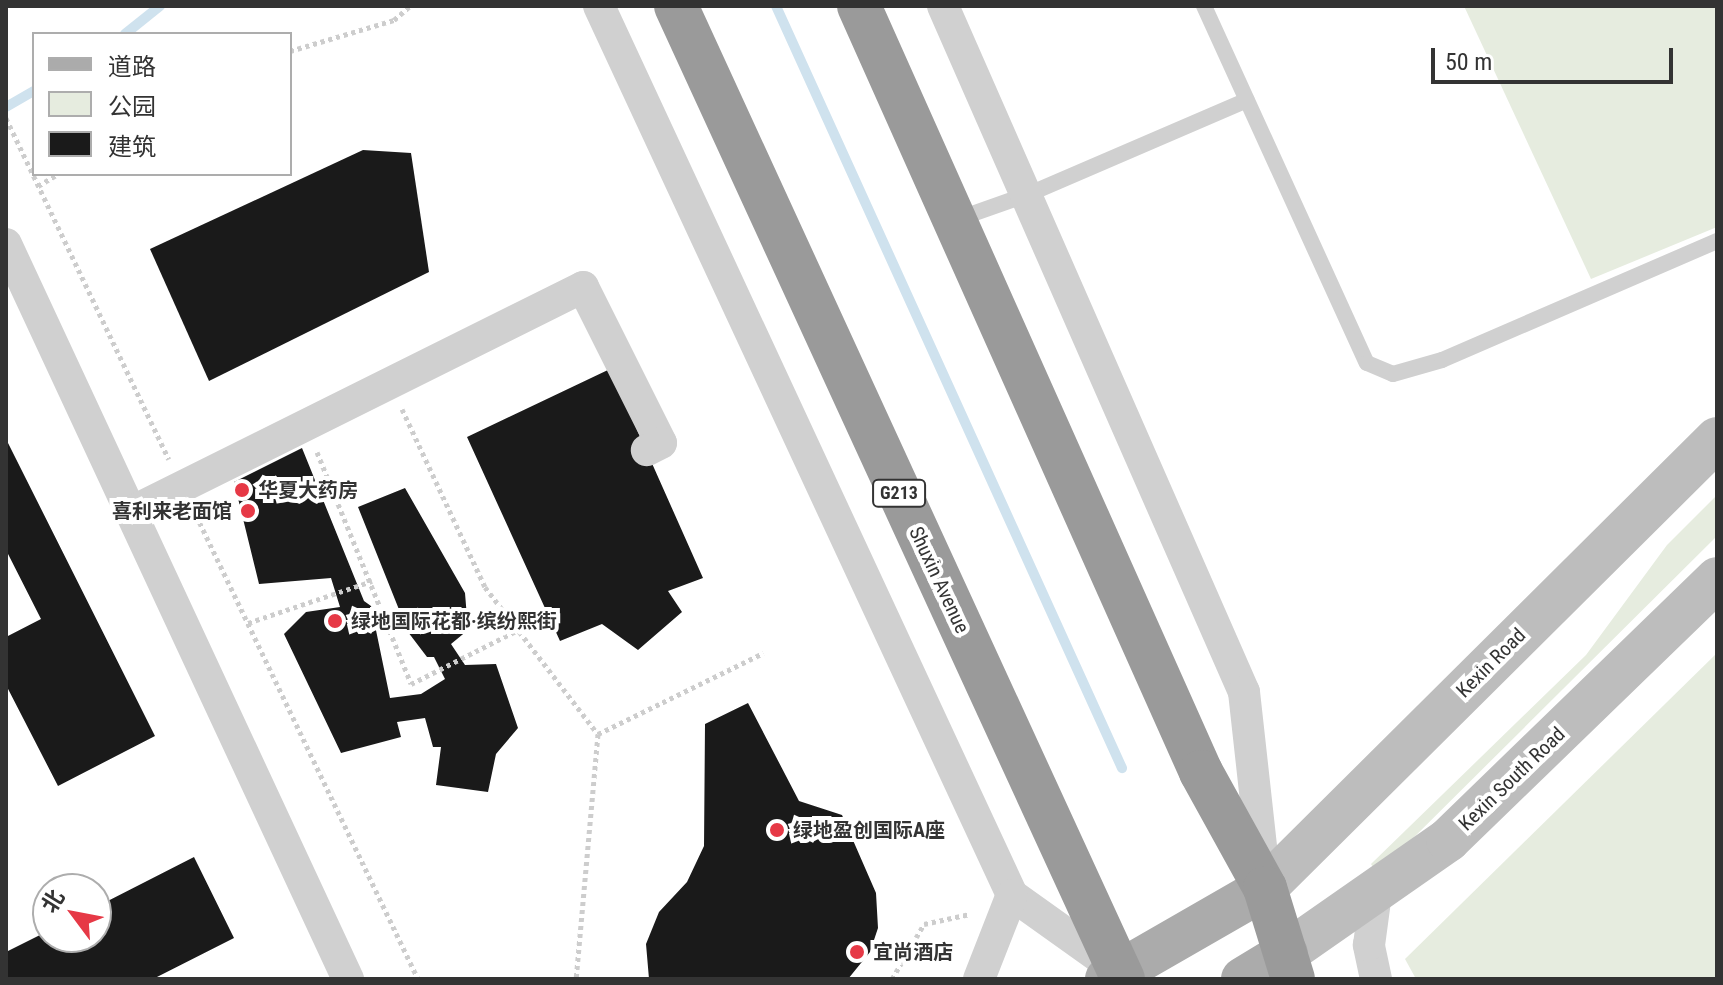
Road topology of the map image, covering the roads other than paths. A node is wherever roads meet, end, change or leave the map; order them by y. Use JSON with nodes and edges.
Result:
{"nodes":[{"id":1,"x":599,"y":6,"type":"edge"},
{"id":2,"x":676,"y":6,"type":"edge"},
{"id":3,"x":859,"y":6,"type":"edge"},
{"id":4,"x":943,"y":6,"type":"edge"},
{"id":5,"x":1204,"y":6,"type":"edge"},
{"id":6,"x":1247,"y":100,"type":"junction"},
{"id":7,"x":1029,"y":194,"type":"junction"},
{"id":8,"x":954,"y":220,"type":"junction"},
{"id":9,"x":1717,"y":241,"type":"edge"},
{"id":10,"x":6,"y":244,"type":"edge"},
{"id":11,"x":1717,"y":439,"type":"edge"},
{"id":12,"x":647,"y":450,"type":"dead end"},
{"id":13,"x":131,"y":512,"type":"junction"},
{"id":14,"x":1717,"y":579,"type":"edge"},
{"id":15,"x":1265,"y":888,"type":"junction"},
{"id":16,"x":1376,"y":893,"type":"junction"},
{"id":17,"x":1012,"y":895,"type":"junction"},
{"id":18,"x":1290,"y":966,"type":"edge"},
{"id":19,"x":1117,"y":977,"type":"edge"},
{"id":20,"x":348,"y":979,"type":"edge"},
{"id":21,"x":979,"y":979,"type":"edge"},
{"id":22,"x":1243,"y":979,"type":"edge"},
{"id":23,"x":1376,"y":979,"type":"edge"}],
"edges":[{"from":1,"to":17,"type":"street"},
{"from":2,"to":19,"type":"highway","name":"Shuxin Avenue","number":"G213"},
{"from":3,"to":8,"type":"highway"},
{"from":4,"to":7,"type":"street"},
{"from":5,"to":6,"type":"lane"},
{"from":6,"to":7,"type":"lane"},
{"from":6,"to":9,"type":"lane"},
{"from":7,"to":8,"type":"lane"},
{"from":7,"to":15,"type":"street"},
{"from":8,"to":15,"type":"highway"},
{"from":10,"to":13,"type":"street"},
{"from":11,"to":15,"type":"main road","name":"Kexin Road"},
{"from":12,"to":13,"type":"street"},
{"from":13,"to":20,"type":"street"},
{"from":14,"to":16,"type":"main road","name":"Kexin South Road"},
{"from":15,"to":18,"type":"highway"},
{"from":15,"to":19,"type":"main road"},
{"from":16,"to":18,"type":"main road","name":"Kexin South Road"},
{"from":16,"to":23,"type":"street"},
{"from":17,"to":19,"type":"street"},
{"from":17,"to":21,"type":"street"},
{"from":18,"to":22,"type":"main road"}]}
